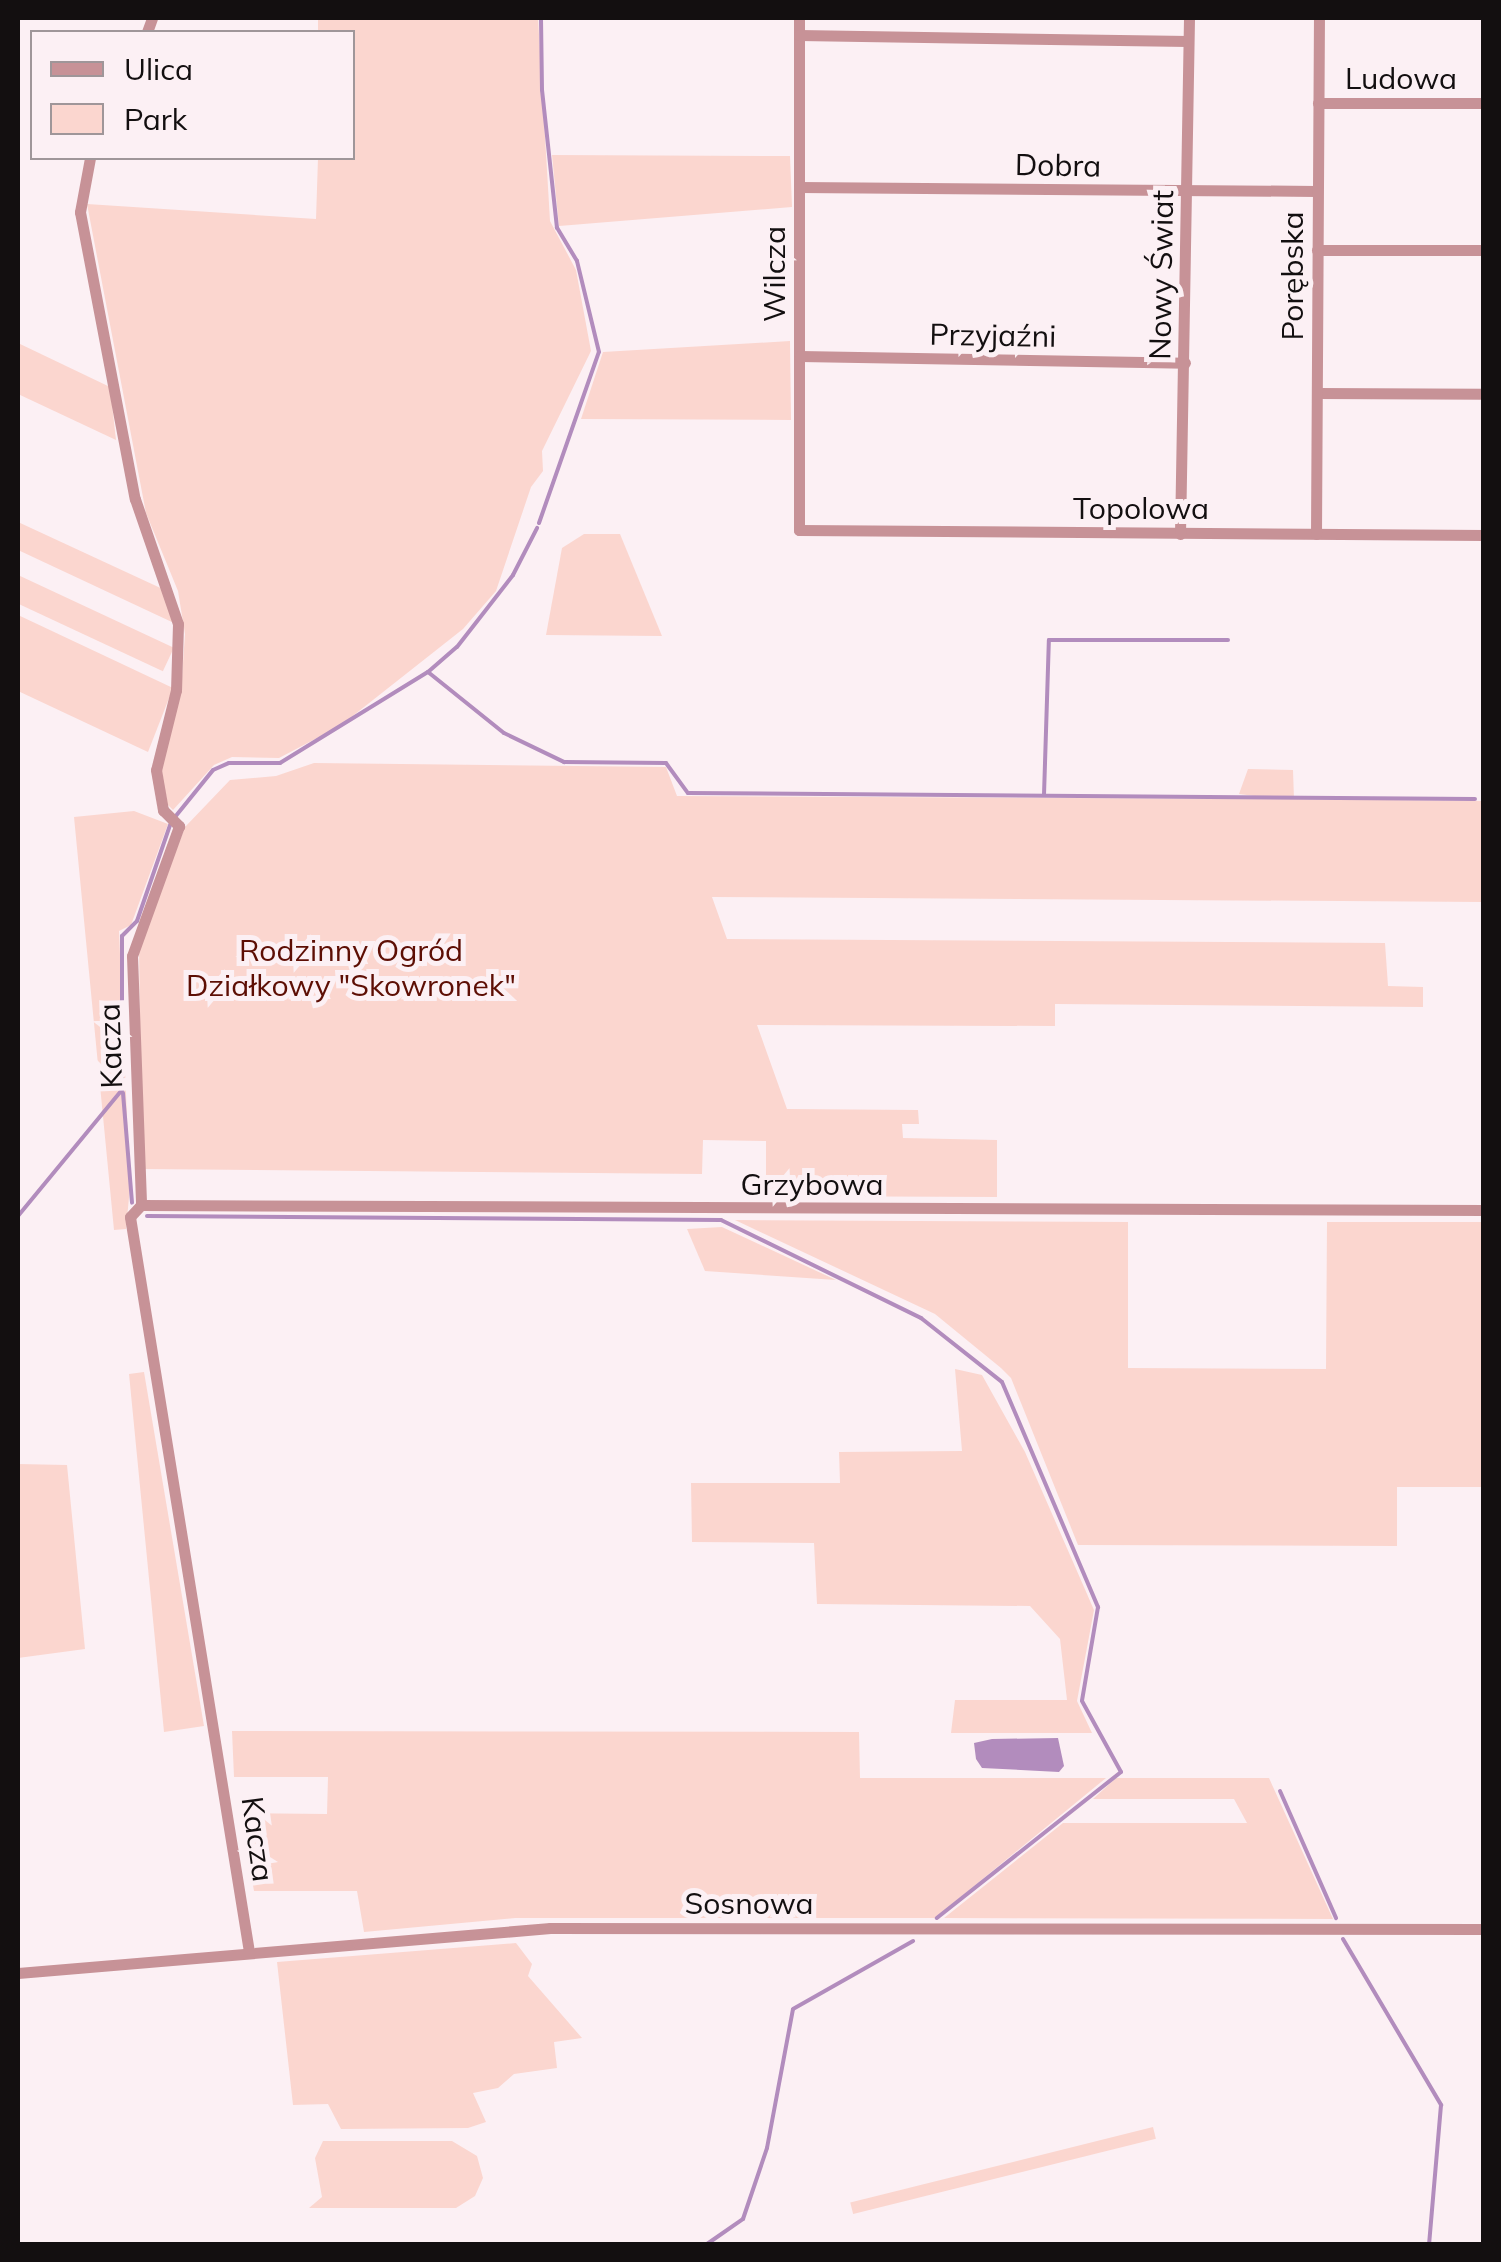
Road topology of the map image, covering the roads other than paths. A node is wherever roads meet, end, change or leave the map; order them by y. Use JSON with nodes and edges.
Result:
{"nodes":[{"id":1,"x":800,"y":18,"type":"edge"},
{"id":2,"x":1189,"y":18,"type":"edge"},
{"id":3,"x":1319,"y":18,"type":"edge"},
{"id":4,"x":799,"y":35,"type":"junction"},
{"id":5,"x":1188,"y":41,"type":"junction"},
{"id":6,"x":1318,"y":103,"type":"junction"},
{"id":7,"x":1484,"y":103,"type":"edge"},
{"id":8,"x":90,"y":160,"type":"edge"},
{"id":9,"x":799,"y":187,"type":"junction"},
{"id":10,"x":1188,"y":191,"type":"junction"},
{"id":11,"x":1316,"y":191,"type":"junction"},
{"id":12,"x":1316,"y":250,"type":"junction"},
{"id":13,"x":1484,"y":250,"type":"edge"},
{"id":14,"x":800,"y":356,"type":"junction"},
{"id":15,"x":1184,"y":363,"type":"junction"},
{"id":16,"x":1317,"y":393,"type":"junction"},
{"id":17,"x":1484,"y":394,"type":"edge"},
{"id":18,"x":799,"y":530,"type":"joint"},
{"id":19,"x":1180,"y":534,"type":"junction"},
{"id":20,"x":1316,"y":534,"type":"junction"},
{"id":21,"x":1484,"y":535,"type":"edge"},
{"id":22,"x":141,"y":1205,"type":"junction"},
{"id":23,"x":1484,"y":1210,"type":"edge"},
{"id":24,"x":1484,"y":1929,"type":"edge"},
{"id":25,"x":249,"y":1952,"type":"junction"},
{"id":26,"x":18,"y":1973,"type":"edge"}],
"edges":[{"from":1,"to":4,"type":"street","name":"Wilcza"},
{"from":2,"to":5,"type":"street","name":"Nowy Świat"},
{"from":3,"to":6,"type":"street","name":"Porębska"},
{"from":4,"to":5,"type":"street"},
{"from":4,"to":9,"type":"street","name":"Wilcza"},
{"from":5,"to":10,"type":"street","name":"Nowy Świat"},
{"from":6,"to":7,"type":"street","name":"Ludowa"},
{"from":6,"to":11,"type":"street","name":"Porębska"},
{"from":8,"to":22,"type":"street","name":"Kacza"},
{"from":9,"to":10,"type":"street","name":"Dobra"},
{"from":9,"to":14,"type":"street","name":"Wilcza"},
{"from":10,"to":11,"type":"street","name":"Dobra"},
{"from":10,"to":15,"type":"street","name":"Nowy Świat"},
{"from":11,"to":12,"type":"street","name":"Porębska"},
{"from":12,"to":13,"type":"street"},
{"from":12,"to":16,"type":"street","name":"Porębska"},
{"from":14,"to":15,"type":"street","name":"Przyjaźni"},
{"from":14,"to":18,"type":"street","name":"Wilcza"},
{"from":15,"to":19,"type":"street","name":"Nowy Świat"},
{"from":16,"to":17,"type":"street"},
{"from":16,"to":20,"type":"street","name":"Porębska"},
{"from":18,"to":19,"type":"street","name":"Topolowa"},
{"from":19,"to":20,"type":"street","name":"Topolowa"},
{"from":20,"to":21,"type":"street","name":"Topolowa"},
{"from":22,"to":23,"type":"street","name":"Grzybowa"},
{"from":22,"to":25,"type":"street","name":"Kacza"},
{"from":24,"to":25,"type":"street","name":"Sosnowa"},
{"from":25,"to":26,"type":"street","name":"Sosnowa"}]}
